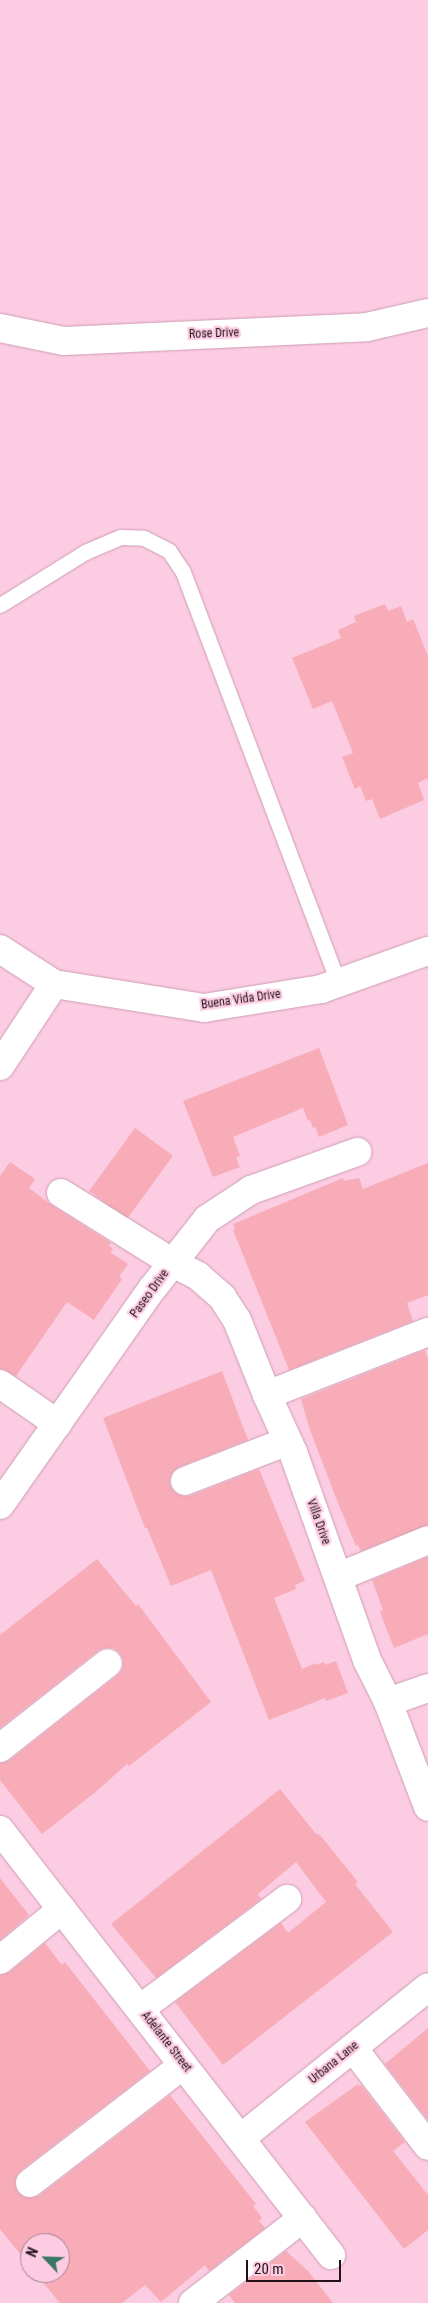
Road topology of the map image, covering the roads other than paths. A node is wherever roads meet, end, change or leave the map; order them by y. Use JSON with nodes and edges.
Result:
{"nodes":[{"id":1,"x":428,"y":313,"type":"edge"},
{"id":2,"x":0,"y":328,"type":"edge"},
{"id":3,"x":0,"y":605,"type":"edge"},
{"id":4,"x":0,"y":950,"type":"edge"},
{"id":5,"x":426,"y":959,"type":"edge"},
{"id":6,"x":338,"y":983,"type":"junction"},
{"id":7,"x":54,"y":984,"type":"junction"},
{"id":8,"x":0,"y":1066,"type":"edge"},
{"id":9,"x":358,"y":1152,"type":"dead end"},
{"id":10,"x":61,"y":1194,"type":"dead end"},
{"id":11,"x":173,"y":1264,"type":"junction"},
{"id":12,"x":428,"y":1332,"type":"edge"},
{"id":13,"x":0,"y":1384,"type":"edge"},
{"id":14,"x":267,"y":1395,"type":"junction"},
{"id":15,"x":58,"y":1424,"type":"junction"},
{"id":16,"x":288,"y":1441,"type":"junction"},
{"id":17,"x":185,"y":1481,"type":"dead end"},
{"id":18,"x":0,"y":1505,"type":"edge"},
{"id":19,"x":428,"y":1540,"type":"edge"},
{"id":20,"x":338,"y":1577,"type":"junction"},
{"id":21,"x":108,"y":1663,"type":"dead end"},
{"id":22,"x":428,"y":1688,"type":"edge"},
{"id":23,"x":388,"y":1702,"type":"junction"},
{"id":24,"x":0,"y":1748,"type":"edge"},
{"id":25,"x":428,"y":1807,"type":"edge"},
{"id":26,"x":0,"y":1830,"type":"edge"},
{"id":27,"x":287,"y":1899,"type":"dead end"},
{"id":28,"x":62,"y":1909,"type":"junction"},
{"id":29,"x":0,"y":1960,"type":"edge"},
{"id":30,"x":428,"y":1987,"type":"edge"},
{"id":31,"x":140,"y":2009,"type":"junction"},
{"id":32,"x":353,"y":2048,"type":"junction"},
{"id":33,"x":183,"y":2064,"type":"junction"},
{"id":34,"x":241,"y":2138,"type":"junction"},
{"id":35,"x":428,"y":2146,"type":"edge"},
{"id":36,"x":30,"y":2183,"type":"dead end"},
{"id":37,"x":302,"y":2218,"type":"junction"},
{"id":38,"x":331,"y":2255,"type":"dead end"},
{"id":39,"x":193,"y":2303,"type":"edge"}],
"edges":[{"from":1,"to":2,"type":"street","name":"Rose Drive"},
{"from":3,"to":6,"type":"lane"},
{"from":4,"to":7,"type":"street","name":"Buena Vida Drive"},
{"from":5,"to":6,"type":"street","name":"Buena Vida Drive"},
{"from":6,"to":7,"type":"street","name":"Buena Vida Drive"},
{"from":7,"to":8,"type":"street"},
{"from":9,"to":11,"type":"street","name":"Paseo Drive"},
{"from":10,"to":11,"type":"street","name":"Villa Drive"},
{"from":11,"to":14,"type":"street","name":"Villa Drive"},
{"from":11,"to":15,"type":"street","name":"Paseo Drive"},
{"from":12,"to":14,"type":"street"},
{"from":13,"to":15,"type":"street"},
{"from":14,"to":16,"type":"street","name":"Villa Drive"},
{"from":15,"to":18,"type":"street","name":"Paseo Drive"},
{"from":16,"to":17,"type":"street"},
{"from":16,"to":20,"type":"street","name":"Villa Drive"},
{"from":19,"to":20,"type":"street"},
{"from":20,"to":23,"type":"street","name":"Villa Drive"},
{"from":21,"to":24,"type":"street"},
{"from":22,"to":23,"type":"street"},
{"from":23,"to":25,"type":"street","name":"Villa Drive"},
{"from":26,"to":28,"type":"street","name":"Adelante Street"},
{"from":27,"to":31,"type":"street"},
{"from":28,"to":29,"type":"street"},
{"from":28,"to":31,"type":"street","name":"Adelante Street"},
{"from":30,"to":32,"type":"street","name":"Urbana Lane"},
{"from":31,"to":33,"type":"street","name":"Adelante Street"},
{"from":32,"to":34,"type":"street","name":"Urbana Lane"},
{"from":32,"to":35,"type":"street"},
{"from":33,"to":34,"type":"street","name":"Adelante Street"},
{"from":33,"to":36,"type":"street"},
{"from":34,"to":37,"type":"street","name":"Adelante Street"},
{"from":37,"to":38,"type":"street","name":"Adelante Street"},
{"from":37,"to":39,"type":"street"}]}
